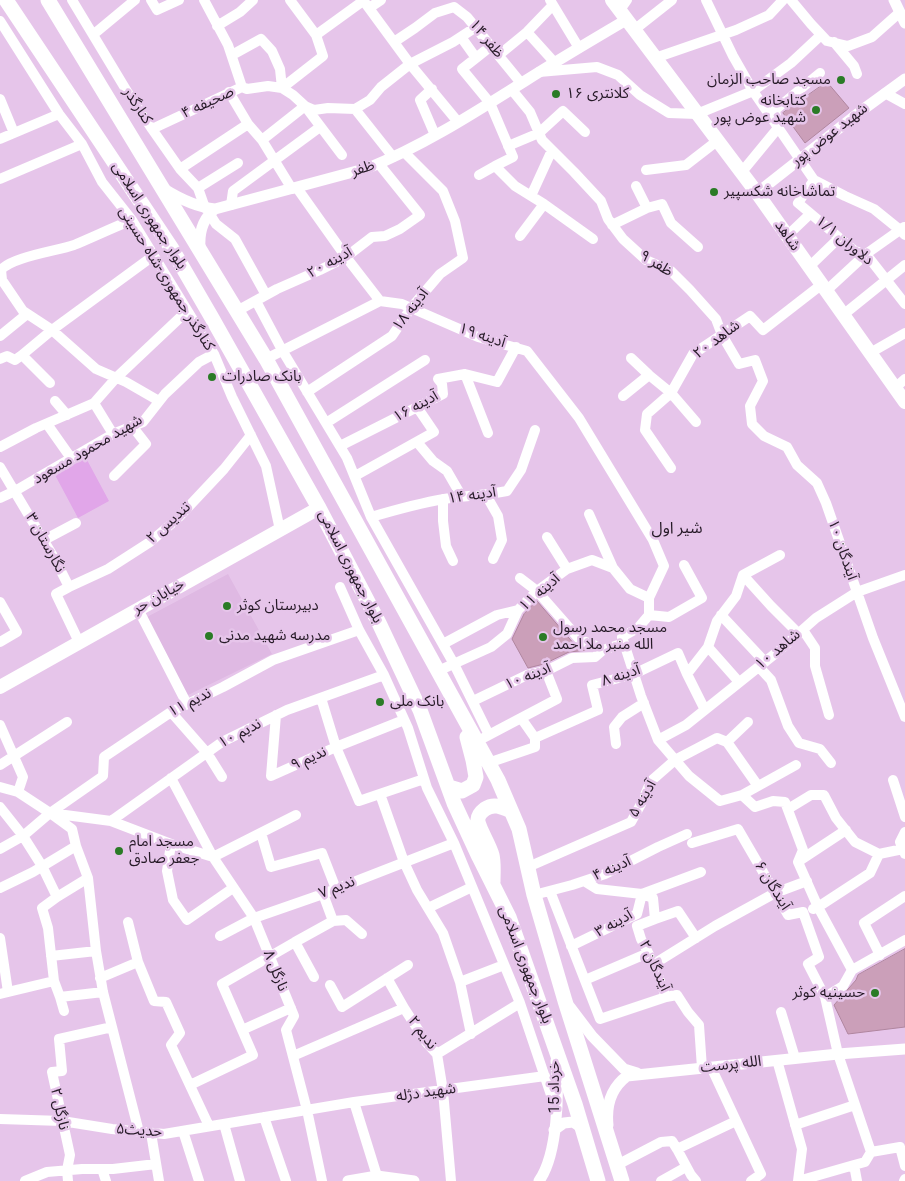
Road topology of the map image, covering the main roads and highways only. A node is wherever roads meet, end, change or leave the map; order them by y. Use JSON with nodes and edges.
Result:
{"nodes":[{"id":1,"x":6,"y":0,"type":"edge"},
{"id":2,"x":48,"y":0,"type":"edge"},
{"id":3,"x":624,"y":12,"type":"edge"},
{"id":4,"x":900,"y":384,"type":"edge"},
{"id":5,"x":905,"y":402,"type":"edge"},
{"id":6,"x":320,"y":508,"type":"junction"},
{"id":7,"x":1,"y":683,"type":"edge"},
{"id":8,"x":462,"y":715,"type":"junction"},
{"id":9,"x":449,"y":787,"type":"junction"},
{"id":10,"x":511,"y":811,"type":"junction"},
{"id":11,"x":493,"y":886,"type":"junction"},
{"id":12,"x":598,"y":1181,"type":"edge"},
{"id":13,"x":622,"y":1181,"type":"edge"}],
"edges":[{"from":1,"to":6,"type":"main road","name":"بلوار جمهوری اسلامی"},
{"from":2,"to":8,"type":"main road","name":"بلوار جمهوری اسلامی"},
{"from":3,"to":4,"type":"main road","name":"شاهد"},
{"from":4,"to":5,"type":"main road","name":"شاهد"},
{"from":6,"to":7,"type":"main road","name":"خیابان حر"},
{"from":6,"to":9,"type":"main road","name":"بلوار جمهوری اسلامی"},
{"from":8,"to":9,"type":"main road"},
{"from":8,"to":10,"type":"main road","name":"بلوار جمهوری اسلامی"},
{"from":9,"to":11,"type":"main road","name":"بلوار جمهوری اسلامی"},
{"from":10,"to":11,"type":"main road"},
{"from":10,"to":13,"type":"main road","name":"بلوار جمهوری اسلامی"},
{"from":11,"to":12,"type":"main road","name":"بلوار جمهوری اسلامی"}]}
